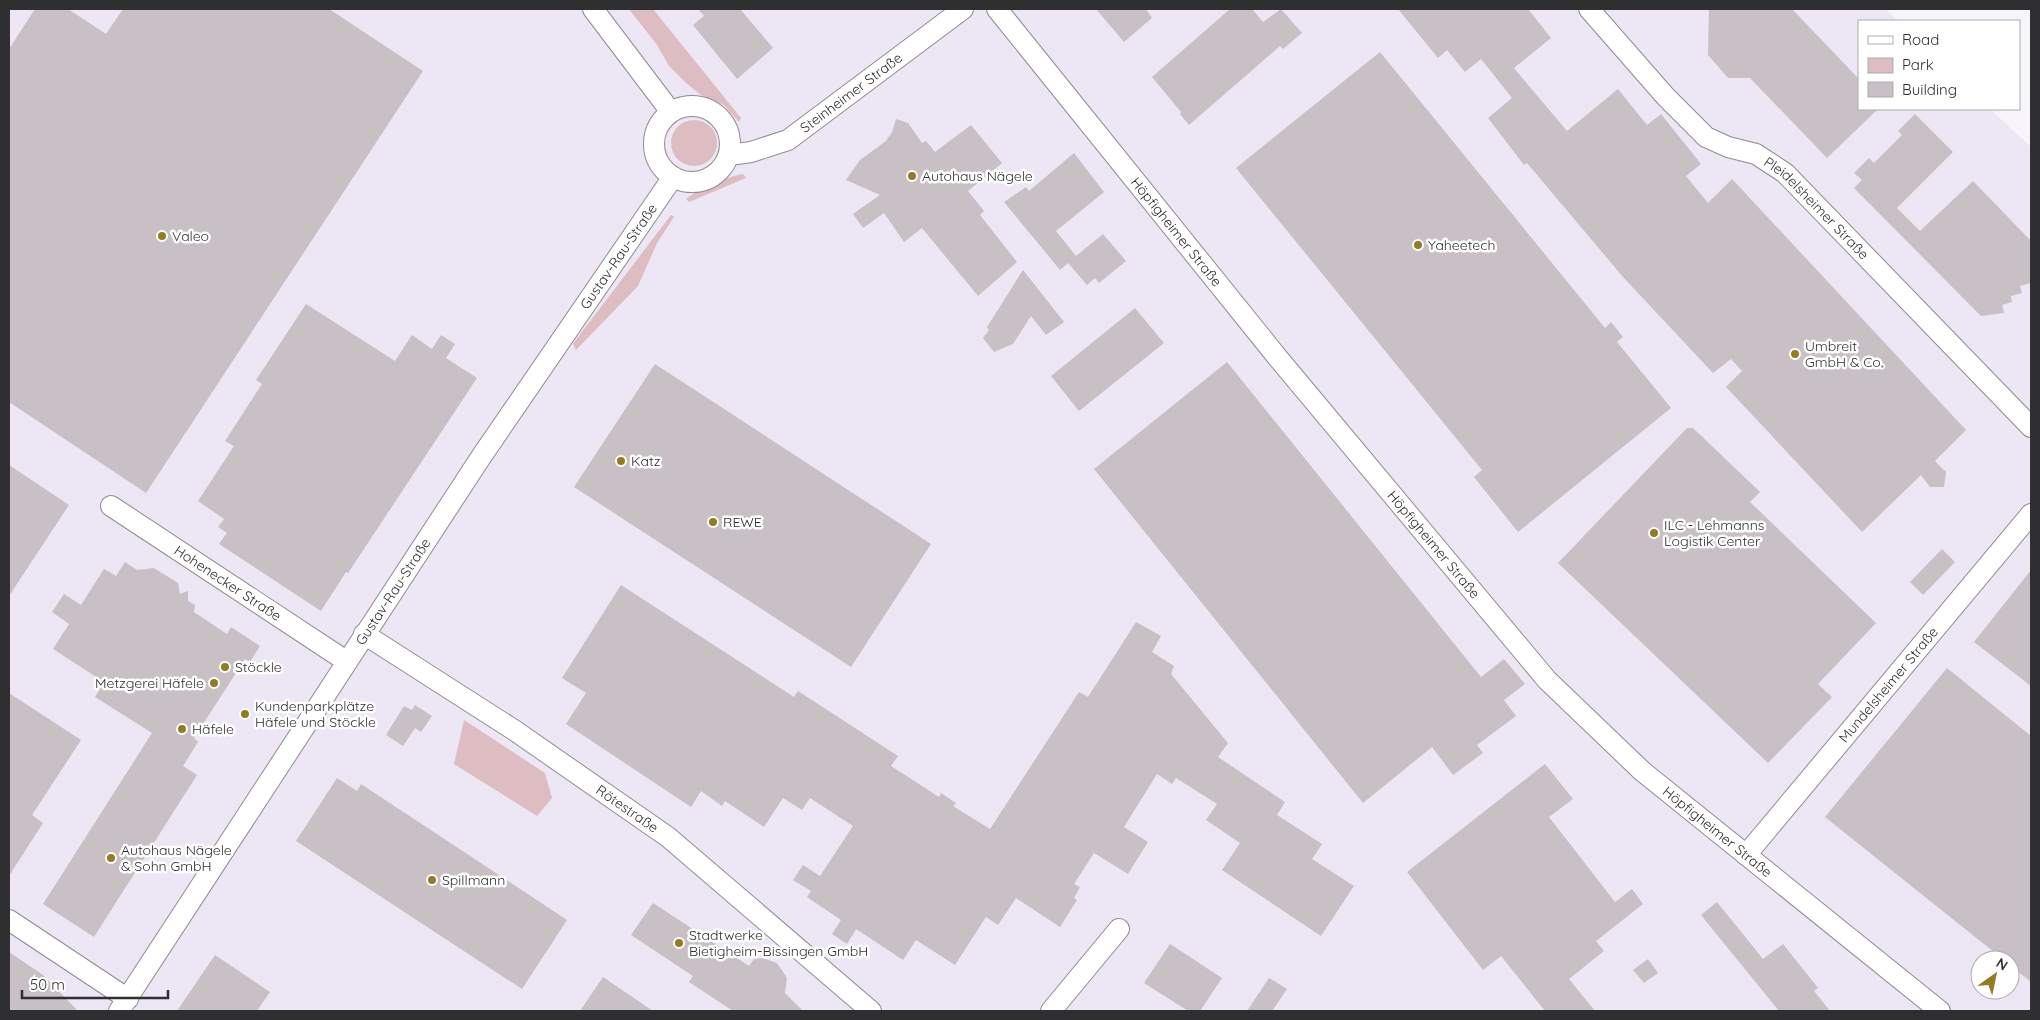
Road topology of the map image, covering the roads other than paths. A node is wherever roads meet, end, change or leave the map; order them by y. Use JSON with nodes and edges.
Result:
{"nodes":[{"id":1,"x":593,"y":9,"type":"edge"},
{"id":2,"x":963,"y":9,"type":"edge"},
{"id":3,"x":997,"y":9,"type":"edge"},
{"id":4,"x":1589,"y":9,"type":"edge"},
{"id":5,"x":672,"y":112,"type":"junction"},
{"id":6,"x":729,"y":155,"type":"junction"},
{"id":7,"x":673,"y":177,"type":"junction"},
{"id":8,"x":2031,"y":427,"type":"edge"},
{"id":9,"x":111,"y":506,"type":"dead end"},
{"id":10,"x":2031,"y":514,"type":"edge"},
{"id":11,"x":364,"y":634,"type":"junction"},
{"id":12,"x":346,"y":661,"type":"junction"},
{"id":13,"x":1746,"y":855,"type":"junction"},
{"id":14,"x":9,"y":920,"type":"edge"},
{"id":15,"x":1119,"y":929,"type":"dead end"},
{"id":16,"x":124,"y":1005,"type":"edge"},
{"id":17,"x":871,"y":1011,"type":"edge"},
{"id":18,"x":1051,"y":1011,"type":"edge"},
{"id":19,"x":1940,"y":1011,"type":"edge"}],
"edges":[{"from":1,"to":5,"type":"street"},
{"from":2,"to":6,"type":"street","name":"Steinheimer Straße"},
{"from":3,"to":13,"type":"street","name":"Höpfigheimer Straße"},
{"from":4,"to":8,"type":"street","name":"Pleidelsheimer Straße"},
{"from":5,"to":6,"type":"street"},
{"from":5,"to":7,"type":"street"},
{"from":6,"to":7,"type":"street"},
{"from":7,"to":11,"type":"street","name":"Gustav-Rau-Straße"},
{"from":9,"to":12,"type":"street","name":"Hohenecker Straße"},
{"from":10,"to":13,"type":"street","name":"Mundelsheimer Straße"},
{"from":11,"to":12,"type":"street","name":"Gustav-Rau-Straße"},
{"from":11,"to":17,"type":"street","name":"Rötestraße"},
{"from":12,"to":16,"type":"street","name":"Gustav-Rau-Straße"},
{"from":13,"to":19,"type":"street","name":"Höpfigheimer Straße"},
{"from":14,"to":16,"type":"street"},
{"from":15,"to":18,"type":"street"}]}
